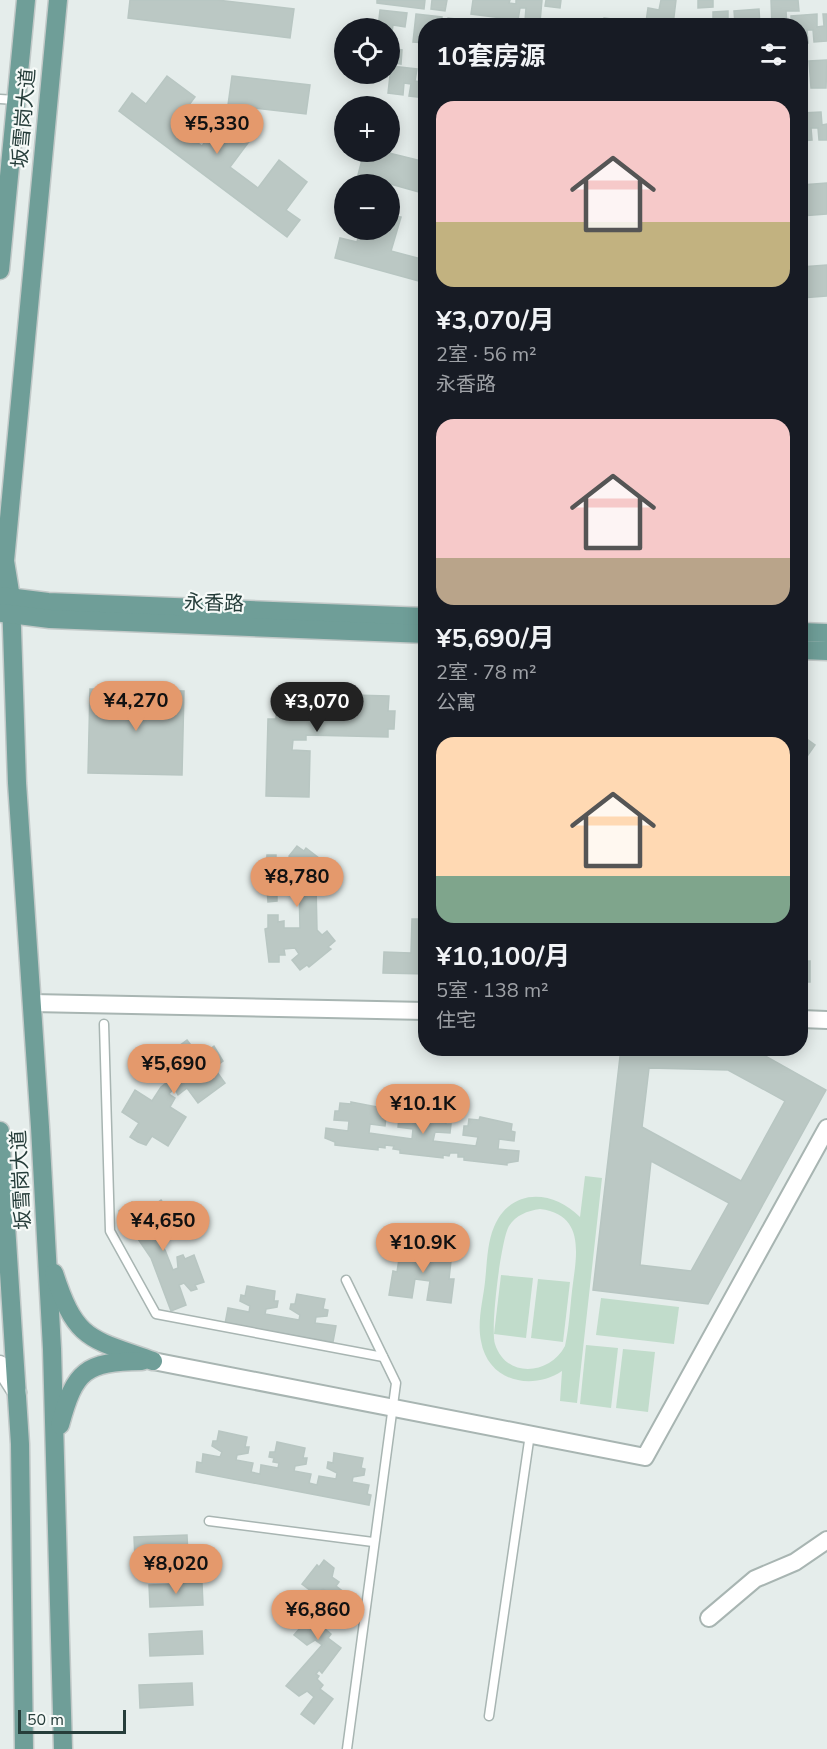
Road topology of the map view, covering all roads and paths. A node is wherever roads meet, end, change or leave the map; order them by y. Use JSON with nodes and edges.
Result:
{"nodes":[{"id":1,"x":26,"y":0,"type":"edge"},
{"id":2,"x":58,"y":0,"type":"edge"},
{"id":3,"x":8,"y":99,"type":"edge"},
{"id":4,"x":0,"y":270,"type":"edge"},
{"id":5,"x":6,"y":605,"type":"edge"},
{"id":6,"x":418,"y":617,"type":"edge"},
{"id":7,"x":808,"y":632,"type":"edge"},
{"id":8,"x":827,"y":633,"type":"edge"},
{"id":9,"x":418,"y":634,"type":"edge"},
{"id":10,"x":808,"y":650,"type":"edge"},
{"id":11,"x":827,"y":651,"type":"edge"},
{"id":12,"x":32,"y":1004,"type":"junction"},
{"id":13,"x":418,"y":1011,"type":"edge"},
{"id":14,"x":808,"y":1019,"type":"edge"},
{"id":15,"x":827,"y":1020,"type":"edge"},
{"id":16,"x":104,"y":1024,"type":"dead end"},
{"id":17,"x":827,"y":1128,"type":"edge"},
{"id":18,"x":0,"y":1131,"type":"edge"},
{"id":19,"x":46,"y":1248,"type":"junction"},
{"id":20,"x":9,"y":1270,"type":"junction"},
{"id":21,"x":346,"y":1280,"type":"dead end"},
{"id":22,"x":0,"y":1297,"type":"edge"},
{"id":23,"x":383,"y":1357,"type":"junction"},
{"id":24,"x":153,"y":1361,"type":"junction"},
{"id":25,"x":0,"y":1365,"type":"edge"},
{"id":26,"x":17,"y":1392,"type":"junction"},
{"id":27,"x":392,"y":1407,"type":"junction"},
{"id":28,"x":530,"y":1434,"type":"junction"},
{"id":29,"x":55,"y":1443,"type":"junction"},
{"id":30,"x":209,"y":1521,"type":"dead end"},
{"id":31,"x":827,"y":1540,"type":"edge"},
{"id":32,"x":373,"y":1542,"type":"junction"},
{"id":33,"x":709,"y":1618,"type":"dead end"},
{"id":34,"x":489,"y":1716,"type":"dead end"},
{"id":35,"x":24,"y":1749,"type":"edge"},
{"id":36,"x":63,"y":1749,"type":"edge"},
{"id":37,"x":347,"y":1749,"type":"edge"}],
"edges":[{"from":1,"to":3,"type":"main road","name":"坂雪岗大道"},
{"from":2,"to":5,"type":"main road","name":"坂雪岗大道"},
{"from":3,"to":4,"type":"main road","name":"坂雪岗大道"},
{"from":5,"to":6,"type":"main road","name":"永香路"},
{"from":5,"to":9,"type":"main road","name":"永香路"},
{"from":5,"to":12,"type":"main road","name":"坂雪岗大道"},
{"from":7,"to":8,"type":"main road"},
{"from":10,"to":11,"type":"main road"},
{"from":12,"to":13,"type":"street"},
{"from":12,"to":19,"type":"main road","name":"坂雪岗大道"},
{"from":14,"to":15,"type":"street"},
{"from":16,"to":23,"type":"lane"},
{"from":17,"to":28,"type":"street"},
{"from":18,"to":20,"type":"main road","name":"坂雪岗大道"},
{"from":19,"to":24,"type":"main road"},
{"from":19,"to":29,"type":"main road","name":"坂雪岗大道"},
{"from":20,"to":22,"type":"street"},
{"from":20,"to":26,"type":"main road","name":"坂雪岗大道"},
{"from":21,"to":23,"type":"lane"},
{"from":23,"to":27,"type":"lane"},
{"from":24,"to":27,"type":"street"},
{"from":24,"to":29,"type":"main road"},
{"from":25,"to":26,"type":"street"},
{"from":26,"to":35,"type":"main road","name":"坂雪岗大道"},
{"from":27,"to":28,"type":"street"},
{"from":27,"to":32,"type":"lane"},
{"from":28,"to":34,"type":"lane"},
{"from":29,"to":36,"type":"main road","name":"坂雪岗大道"},
{"from":30,"to":32,"type":"lane"},
{"from":31,"to":33,"type":"street"},
{"from":32,"to":37,"type":"lane"}]}
